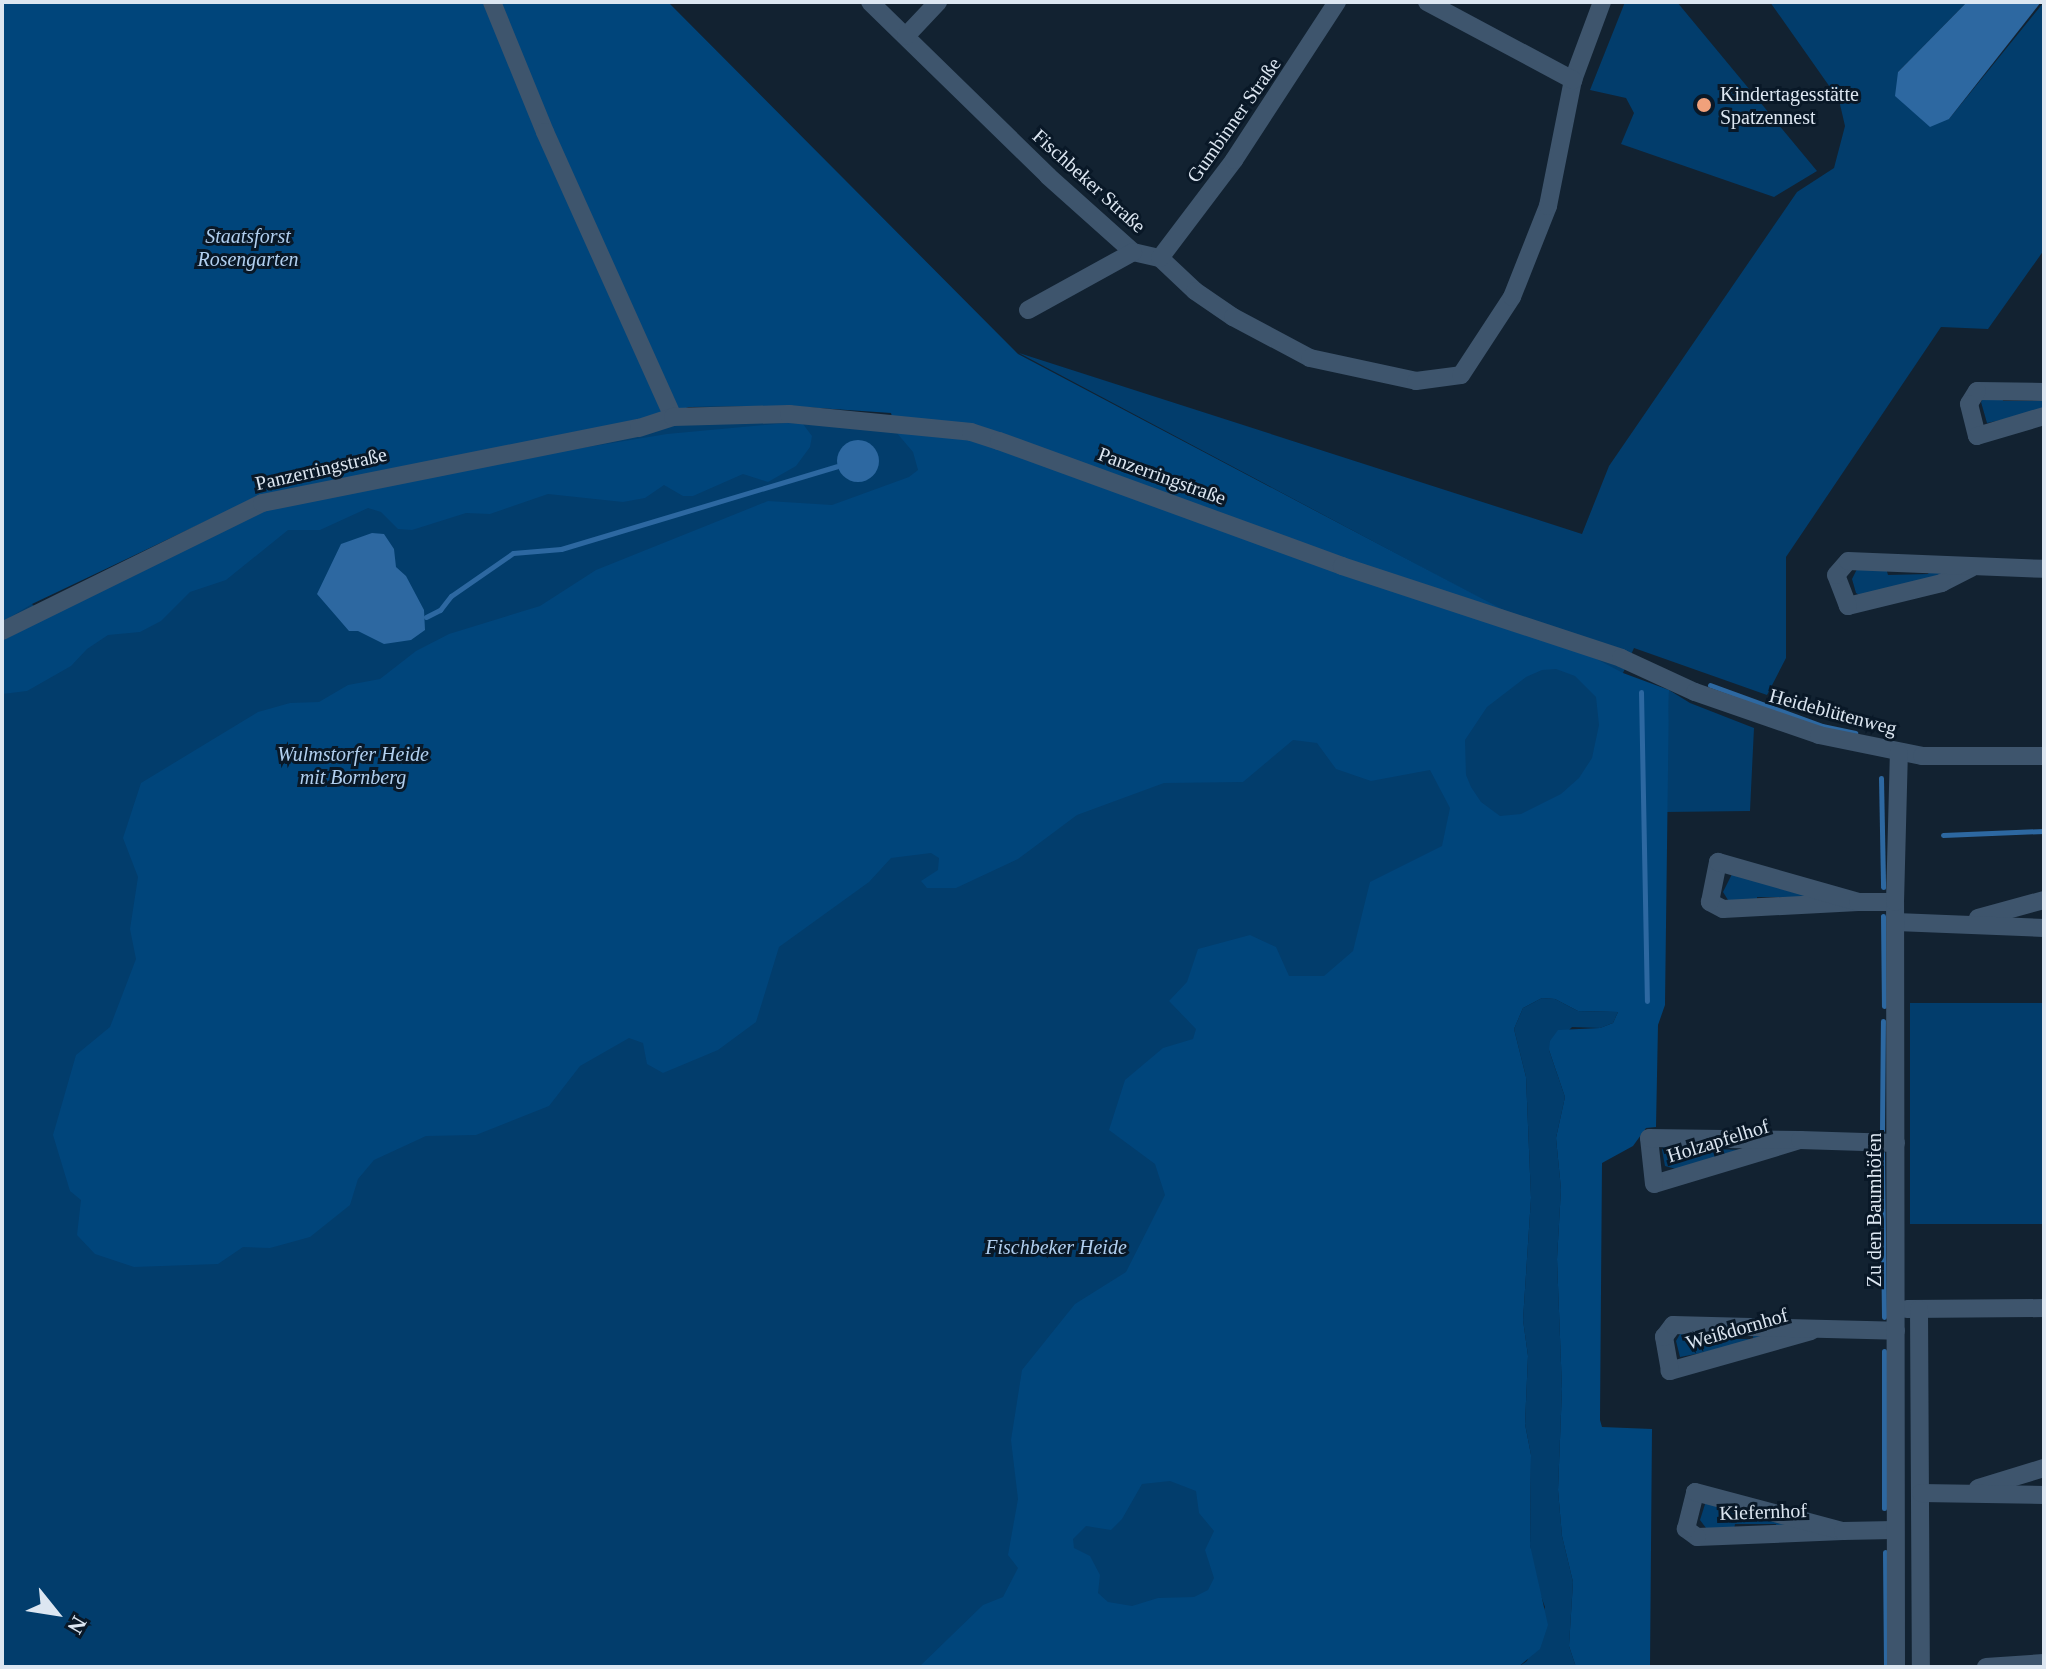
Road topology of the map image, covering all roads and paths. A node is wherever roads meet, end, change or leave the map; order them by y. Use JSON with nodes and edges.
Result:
{"nodes":[{"id":1,"x":492,"y":2,"type":"edge"},
{"id":2,"x":870,"y":2,"type":"edge"},
{"id":3,"x":938,"y":2,"type":"edge"},
{"id":4,"x":1337,"y":2,"type":"edge"},
{"id":5,"x":1427,"y":2,"type":"edge"},
{"id":6,"x":1602,"y":2,"type":"edge"},
{"id":7,"x":906,"y":36,"type":"junction"},
{"id":8,"x":1573,"y":80,"type":"junction"},
{"id":9,"x":1133,"y":252,"type":"junction"},
{"id":10,"x":1160,"y":258,"type":"junction"},
{"id":11,"x":1028,"y":310,"type":"dead end"},
{"id":12,"x":2044,"y":392,"type":"edge"},
{"id":13,"x":2044,"y":416,"type":"edge"},
{"id":14,"x":673,"y":417,"type":"junction"},
{"id":15,"x":1971,"y":568,"type":"junction"},
{"id":16,"x":2044,"y":569,"type":"edge"},
{"id":17,"x":2,"y":631,"type":"edge"},
{"id":18,"x":1621,"y":658,"type":"joint"},
{"id":19,"x":1899,"y":753,"type":"junction"},
{"id":20,"x":2044,"y":756,"type":"edge"},
{"id":21,"x":2044,"y":900,"type":"edge"},
{"id":22,"x":1858,"y":902,"type":"junction"},
{"id":23,"x":1895,"y":902,"type":"junction"},
{"id":24,"x":1896,"y":922,"type":"junction"},
{"id":25,"x":1960,"y":923,"type":"junction"},
{"id":26,"x":2044,"y":928,"type":"edge"},
{"id":27,"x":1800,"y":1140,"type":"junction"},
{"id":28,"x":1896,"y":1143,"type":"junction"},
{"id":29,"x":2044,"y":1308,"type":"edge"},
{"id":30,"x":1896,"y":1309,"type":"junction"},
{"id":31,"x":1919,"y":1309,"type":"junction"},
{"id":32,"x":1811,"y":1331,"type":"junction"},
{"id":33,"x":1896,"y":1331,"type":"junction"},
{"id":34,"x":2044,"y":1468,"type":"edge"},
{"id":35,"x":1921,"y":1493,"type":"junction"},
{"id":36,"x":1960,"y":1493,"type":"junction"},
{"id":37,"x":2044,"y":1495,"type":"edge"},
{"id":38,"x":1894,"y":1530,"type":"junction"},
{"id":39,"x":1843,"y":1531,"type":"junction"},
{"id":40,"x":2044,"y":1663,"type":"edge"},
{"id":41,"x":1896,"y":1667,"type":"edge"},
{"id":42,"x":1921,"y":1667,"type":"edge"},
{"id":43,"x":1986,"y":1667,"type":"edge"}],
"edges":[{"from":1,"to":14,"type":"street"},
{"from":2,"to":7,"type":"street","name":"Fischbeker Straße"},
{"from":3,"to":7,"type":"street"},
{"from":4,"to":10,"type":"street","name":"Gumbinner Straße"},
{"from":5,"to":8,"type":"street"},
{"from":6,"to":8,"type":"street"},
{"from":7,"to":9,"type":"street","name":"Fischbeker Straße"},
{"from":8,"to":10,"type":"street"},
{"from":9,"to":10,"type":"street","name":"Fischbeker Straße"},
{"from":9,"to":11,"type":"street"},
{"from":12,"to":13,"type":"street"},
{"from":14,"to":17,"type":"street","name":"Panzerringstraße"},
{"from":14,"to":18,"type":"street","name":"Panzerringstraße"},
{"from":15,"to":15,"type":"street"},
{"from":15,"to":16,"type":"street"},
{"from":18,"to":19,"type":"street","name":"Heideblütenweg"},
{"from":19,"to":20,"type":"street","name":"Heideblütenweg"},
{"from":19,"to":23,"type":"street","name":"Zu den Baumhöfen"},
{"from":21,"to":25,"type":"street"},
{"from":22,"to":22,"type":"street"},
{"from":22,"to":23,"type":"street"},
{"from":23,"to":24,"type":"street","name":"Zu den Baumhöfen"},
{"from":24,"to":25,"type":"street"},
{"from":24,"to":28,"type":"street","name":"Zu den Baumhöfen"},
{"from":25,"to":26,"type":"street"},
{"from":27,"to":27,"type":"street","name":"Holzapfelhof"},
{"from":27,"to":28,"type":"street","name":"Holzapfelhof"},
{"from":28,"to":30,"type":"street","name":"Zu den Baumhöfen"},
{"from":29,"to":31,"type":"street"},
{"from":30,"to":31,"type":"street"},
{"from":30,"to":33,"type":"street","name":"Zu den Baumhöfen"},
{"from":31,"to":35,"type":"street"},
{"from":32,"to":32,"type":"street","name":"Weißdornhof"},
{"from":32,"to":33,"type":"street","name":"Weißdornhof"},
{"from":33,"to":38,"type":"street","name":"Zu den Baumhöfen"},
{"from":34,"to":36,"type":"street"},
{"from":35,"to":36,"type":"street"},
{"from":35,"to":42,"type":"street"},
{"from":36,"to":37,"type":"street"},
{"from":38,"to":39,"type":"street","name":"Kiefernhof"},
{"from":38,"to":41,"type":"street","name":"Zu den Baumhöfen"},
{"from":39,"to":39,"type":"street","name":"Kiefernhof"},
{"from":40,"to":43,"type":"street"}]}
